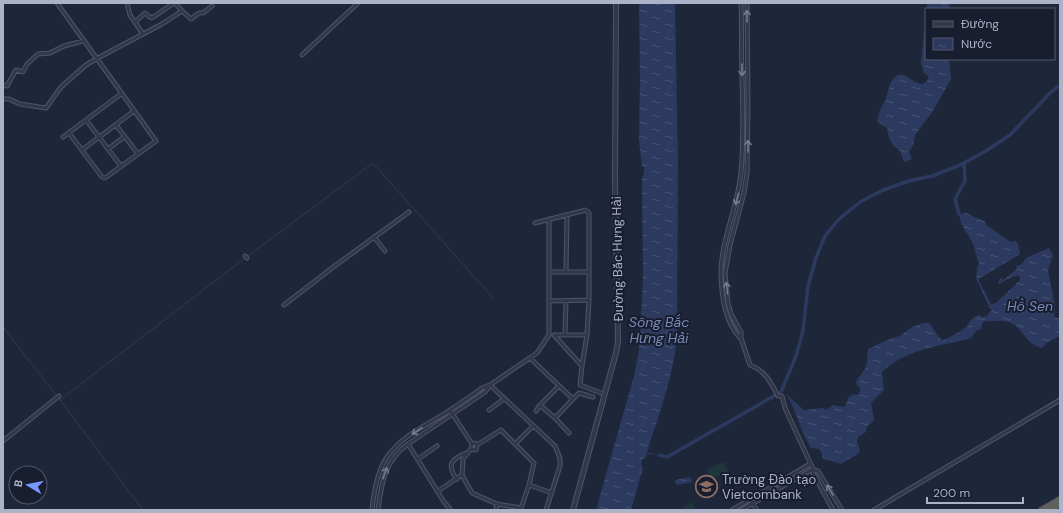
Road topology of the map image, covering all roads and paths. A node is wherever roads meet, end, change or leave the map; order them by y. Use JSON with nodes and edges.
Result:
{"nodes":[{"id":1,"x":57,"y":3,"type":"edge"},
{"id":2,"x":127,"y":3,"type":"edge"},
{"id":3,"x":174,"y":3,"type":"edge"},
{"id":4,"x":358,"y":3,"type":"edge"},
{"id":5,"x":616,"y":3,"type":"edge"},
{"id":6,"x":741,"y":3,"type":"edge"},
{"id":7,"x":747,"y":3,"type":"edge"},
{"id":8,"x":212,"y":6,"type":"dead end"},
{"id":9,"x":182,"y":11,"type":"junction"},
{"id":10,"x":135,"y":22,"type":"junction"},
{"id":11,"x":143,"y":34,"type":"junction"},
{"id":12,"x":83,"y":41,"type":"junction"},
{"id":13,"x":742,"y":46,"type":"junction"},
{"id":14,"x":747,"y":46,"type":"junction"},
{"id":15,"x":302,"y":55,"type":"dead end"},
{"id":16,"x":96,"y":59,"type":"junction"},
{"id":17,"x":3,"y":85,"type":"edge"},
{"id":18,"x":121,"y":94,"type":"junction"},
{"id":19,"x":3,"y":99,"type":"edge"},
{"id":20,"x":134,"y":111,"type":"junction"},
{"id":21,"x":86,"y":120,"type":"junction"},
{"id":22,"x":116,"y":125,"type":"junction"},
{"id":23,"x":69,"y":132,"type":"junction"},
{"id":24,"x":63,"y":137,"type":"dead end"},
{"id":25,"x":99,"y":137,"type":"junction"},
{"id":26,"x":124,"y":137,"type":"junction"},
{"id":27,"x":108,"y":149,"type":"junction"},
{"id":28,"x":82,"y":150,"type":"junction"},
{"id":29,"x":138,"y":154,"type":"junction"},
{"id":30,"x":121,"y":166,"type":"junction"},
{"id":31,"x":741,"y":177,"type":"junction"},
{"id":32,"x":746,"y":178,"type":"junction"},
{"id":33,"x":409,"y":212,"type":"dead end"},
{"id":34,"x":567,"y":215,"type":"junction"},
{"id":35,"x":550,"y":219,"type":"junction"},
{"id":36,"x":535,"y":223,"type":"dead end"},
{"id":37,"x":374,"y":237,"type":"junction"},
{"id":38,"x":384,"y":251,"type":"dead end"},
{"id":39,"x":549,"y":272,"type":"junction"},
{"id":40,"x":566,"y":272,"type":"junction"},
{"id":41,"x":589,"y":272,"type":"junction"},
{"id":42,"x":589,"y":300,"type":"junction"},
{"id":43,"x":549,"y":301,"type":"junction"},
{"id":44,"x":566,"y":301,"type":"junction"},
{"id":45,"x":284,"y":306,"type":"dead end"},
{"id":46,"x":732,"y":315,"type":"junction"},
{"id":47,"x":727,"y":317,"type":"junction"},
{"id":48,"x":549,"y":335,"type":"junction"},
{"id":49,"x":554,"y":335,"type":"junction"},
{"id":50,"x":565,"y":335,"type":"junction"},
{"id":51,"x":587,"y":335,"type":"junction"},
{"id":52,"x":741,"y":338,"type":"junction"},
{"id":53,"x":530,"y":358,"type":"junction"},
{"id":54,"x":582,"y":366,"type":"junction"},
{"id":55,"x":490,"y":385,"type":"junction"},
{"id":56,"x":559,"y":386,"type":"junction"},
{"id":57,"x":601,"y":393,"type":"dead end"},
{"id":58,"x":59,"y":396,"type":"dead end"},
{"id":59,"x":593,"y":398,"type":"dead end"},
{"id":60,"x":504,"y":399,"type":"junction"},
{"id":61,"x":573,"y":399,"type":"junction"},
{"id":62,"x":1060,"y":400,"type":"edge"},
{"id":63,"x":540,"y":405,"type":"junction"},
{"id":64,"x":450,"y":410,"type":"junction"},
{"id":65,"x":489,"y":410,"type":"dead end"},
{"id":66,"x":536,"y":411,"type":"dead end"},
{"id":67,"x":452,"y":414,"type":"junction"},
{"id":68,"x":555,"y":418,"type":"junction"},
{"id":69,"x":533,"y":426,"type":"junction"},
{"id":70,"x":569,"y":433,"type":"dead end"},
{"id":71,"x":3,"y":441,"type":"edge"},
{"id":72,"x":408,"y":444,"type":"junction"},
{"id":73,"x":472,"y":444,"type":"junction"},
{"id":74,"x":515,"y":444,"type":"junction"},
{"id":75,"x":477,"y":445,"type":"junction"},
{"id":76,"x":437,"y":446,"type":"dead end"},
{"id":77,"x":471,"y":449,"type":"junction"},
{"id":78,"x":467,"y":453,"type":"junction"},
{"id":79,"x":418,"y":459,"type":"junction"},
{"id":80,"x":810,"y":464,"type":"junction"},
{"id":81,"x":813,"y":469,"type":"junction"},
{"id":82,"x":462,"y":475,"type":"junction"},
{"id":83,"x":457,"y":479,"type":"junction"},
{"id":84,"x":530,"y":485,"type":"junction"},
{"id":85,"x":438,"y":491,"type":"junction"},
{"id":86,"x":552,"y":492,"type":"junction"},
{"id":87,"x":750,"y":499,"type":"junction"},
{"id":88,"x":1060,"y":499,"type":"edge"},
{"id":89,"x":753,"y":503,"type":"junction"},
{"id":90,"x":497,"y":504,"type":"junction"},
{"id":91,"x":372,"y":510,"type":"edge"},
{"id":92,"x":378,"y":510,"type":"edge"},
{"id":93,"x":451,"y":510,"type":"edge"},
{"id":94,"x":496,"y":510,"type":"edge"},
{"id":95,"x":546,"y":510,"type":"edge"},
{"id":96,"x":573,"y":510,"type":"edge"},
{"id":97,"x":732,"y":510,"type":"edge"},
{"id":98,"x":741,"y":510,"type":"edge"},
{"id":99,"x":757,"y":510,"type":"edge"},
{"id":100,"x":833,"y":510,"type":"edge"},
{"id":101,"x":842,"y":510,"type":"edge"},
{"id":102,"x":874,"y":510,"type":"edge"},
{"id":103,"x":1041,"y":510,"type":"edge"}],
"edges":[{"from":1,"to":12,"type":"street"},
{"from":2,"to":10,"type":"street"},
{"from":3,"to":9,"type":"street"},
{"from":3,"to":10,"type":"street"},
{"from":4,"to":15,"type":"street"},
{"from":5,"to":96,"type":"street","name":"Đường Bắc Hưng Hải"},
{"from":6,"to":13,"type":"street"},
{"from":14,"to":7,"type":"street","one_way":true},
{"from":8,"to":9,"type":"street"},
{"from":9,"to":11,"type":"street"},
{"from":10,"to":11,"type":"street"},
{"from":11,"to":16,"type":"street"},
{"from":12,"to":16,"type":"street"},
{"from":12,"to":17,"type":"street"},
{"from":13,"to":14,"type":"street"},
{"from":13,"to":31,"type":"street","one_way":true},
{"from":32,"to":14,"type":"street","one_way":true},
{"from":16,"to":18,"type":"street"},
{"from":16,"to":19,"type":"street"},
{"from":18,"to":20,"type":"street"},
{"from":18,"to":21,"type":"street"},
{"from":20,"to":22,"type":"street"},
{"from":20,"to":29,"type":"street"},
{"from":21,"to":23,"type":"street"},
{"from":21,"to":25,"type":"street"},
{"from":22,"to":25,"type":"street"},
{"from":22,"to":26,"type":"street"},
{"from":23,"to":24,"type":"street"},
{"from":23,"to":28,"type":"street"},
{"from":25,"to":27,"type":"street"},
{"from":25,"to":28,"type":"street"},
{"from":26,"to":27,"type":"street"},
{"from":26,"to":29,"type":"street"},
{"from":27,"to":30,"type":"street"},
{"from":28,"to":30,"type":"street"},
{"from":29,"to":30,"type":"street"},
{"from":31,"to":32,"type":"street"},
{"from":31,"to":47,"type":"street","one_way":true},
{"from":46,"to":32,"type":"street","one_way":true},
{"from":33,"to":37,"type":"street"},
{"from":34,"to":35,"type":"street"},
{"from":34,"to":40,"type":"street"},
{"from":34,"to":41,"type":"street"},
{"from":35,"to":36,"type":"street"},
{"from":35,"to":39,"type":"street"},
{"from":37,"to":38,"type":"street"},
{"from":37,"to":45,"type":"street"},
{"from":39,"to":40,"type":"street"},
{"from":39,"to":43,"type":"street"},
{"from":40,"to":41,"type":"street"},
{"from":41,"to":42,"type":"street"},
{"from":42,"to":44,"type":"street"},
{"from":42,"to":51,"type":"street"},
{"from":43,"to":44,"type":"street"},
{"from":43,"to":48,"type":"street"},
{"from":44,"to":50,"type":"street"},
{"from":46,"to":47,"type":"street"},
{"from":46,"to":52,"type":"street"},
{"from":47,"to":52,"type":"street"},
{"from":48,"to":49,"type":"street"},
{"from":48,"to":53,"type":"street"},
{"from":49,"to":50,"type":"street"},
{"from":49,"to":54,"type":"street"},
{"from":50,"to":51,"type":"street"},
{"from":51,"to":54,"type":"street"},
{"from":52,"to":80,"type":"street"},
{"from":53,"to":55,"type":"street"},
{"from":53,"to":56,"type":"street"},
{"from":54,"to":57,"type":"street"},
{"from":55,"to":60,"type":"street"},
{"from":55,"to":64,"type":"street"},
{"from":55,"to":67,"type":"street"},
{"from":56,"to":61,"type":"street"},
{"from":56,"to":63,"type":"street"},
{"from":58,"to":71,"type":"street"},
{"from":59,"to":61,"type":"street"},
{"from":60,"to":65,"type":"street"},
{"from":60,"to":69,"type":"street"},
{"from":61,"to":68,"type":"street"},
{"from":62,"to":102,"type":"street"},
{"from":63,"to":66,"type":"street"},
{"from":63,"to":68,"type":"street"},
{"from":64,"to":67,"type":"street"},
{"from":64,"to":91,"type":"street","one_way":true},
{"from":67,"to":72,"type":"street"},
{"from":67,"to":73,"type":"street"},
{"from":68,"to":70,"type":"street"},
{"from":69,"to":74,"type":"street"},
{"from":69,"to":86,"type":"street"},
{"from":72,"to":79,"type":"street"},
{"from":92,"to":72,"type":"street","one_way":true},
{"from":73,"to":75,"type":"street"},
{"from":73,"to":77,"type":"street"},
{"from":74,"to":75,"type":"street"},
{"from":74,"to":84,"type":"street"},
{"from":75,"to":77,"type":"street"},
{"from":76,"to":79,"type":"street"},
{"from":77,"to":78,"type":"street"},
{"from":78,"to":82,"type":"street"},
{"from":78,"to":83,"type":"street"},
{"from":79,"to":85,"type":"street"},
{"from":80,"to":81,"type":"street"},
{"from":80,"to":87,"type":"street"},
{"from":81,"to":89,"type":"street"},
{"from":81,"to":100,"type":"street"},
{"from":101,"to":81,"type":"street","one_way":true},
{"from":82,"to":83,"type":"street"},
{"from":82,"to":90,"type":"street"},
{"from":83,"to":85,"type":"street"},
{"from":84,"to":86,"type":"street"},
{"from":84,"to":90,"type":"street"},
{"from":85,"to":93,"type":"street"},
{"from":86,"to":95,"type":"street"},
{"from":87,"to":89,"type":"street"},
{"from":87,"to":97,"type":"street"},
{"from":88,"to":103,"type":"highway"},
{"from":89,"to":98,"type":"street"},
{"from":89,"to":99,"type":"street"},
{"from":90,"to":94,"type":"street"}]}
